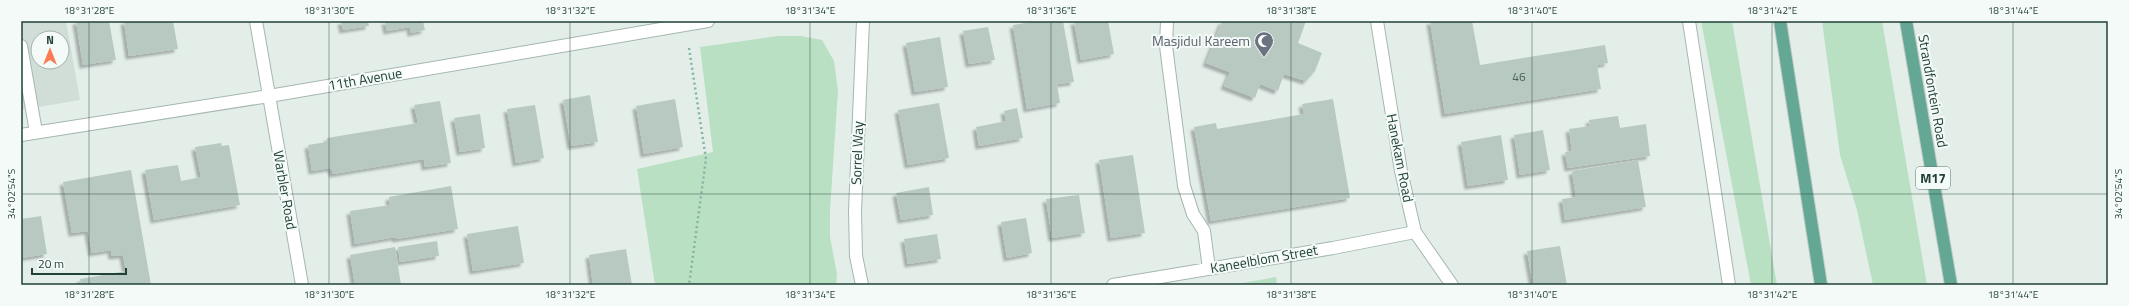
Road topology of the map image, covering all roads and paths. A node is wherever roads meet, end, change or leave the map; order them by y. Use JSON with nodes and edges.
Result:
{"nodes":[{"id":1,"x":256,"y":21,"type":"edge"},
{"id":2,"x":708,"y":21,"type":"edge"},
{"id":3,"x":863,"y":21,"type":"edge"},
{"id":4,"x":1167,"y":21,"type":"edge"},
{"id":5,"x":1377,"y":21,"type":"edge"},
{"id":6,"x":1689,"y":21,"type":"edge"},
{"id":7,"x":1780,"y":21,"type":"edge"},
{"id":8,"x":1906,"y":21,"type":"edge"},
{"id":9,"x":686,"y":25,"type":"junction"},
{"id":10,"x":21,"y":46,"type":"edge"},
{"id":11,"x":269,"y":96,"type":"junction"},
{"id":12,"x":36,"y":132,"type":"junction"},
{"id":13,"x":21,"y":135,"type":"edge"},
{"id":14,"x":1415,"y":232,"type":"junction"},
{"id":15,"x":1209,"y":269,"type":"junction"},
{"id":16,"x":1145,"y":282,"type":"edge"},
{"id":17,"x":302,"y":285,"type":"edge"},
{"id":18,"x":690,"y":285,"type":"edge"},
{"id":19,"x":862,"y":285,"type":"edge"},
{"id":20,"x":1113,"y":285,"type":"edge"},
{"id":21,"x":1452,"y":285,"type":"edge"},
{"id":22,"x":1729,"y":285,"type":"edge"},
{"id":23,"x":1821,"y":285,"type":"edge"},
{"id":24,"x":1951,"y":285,"type":"edge"}],
"edges":[{"from":1,"to":11,"type":"street","name":"Warbler Road"},
{"from":2,"to":9,"type":"street","name":"11th Avenue"},
{"from":3,"to":19,"type":"street","name":"Sorrel Way"},
{"from":4,"to":15,"type":"street"},
{"from":5,"to":14,"type":"street","name":"Hanekam Road"},
{"from":6,"to":22,"type":"street"},
{"from":7,"to":23,"type":"main road"},
{"from":8,"to":24,"type":"main road","name":"Strandfontein Road","number":"M17"},
{"from":9,"to":11,"type":"street","name":"11th Avenue"},
{"from":9,"to":18,"type":"path"},
{"from":10,"to":12,"type":"street"},
{"from":11,"to":12,"type":"street","name":"11th Avenue"},
{"from":11,"to":17,"type":"street","name":"Warbler Road"},
{"from":12,"to":13,"type":"street","name":"11th Avenue"},
{"from":14,"to":15,"type":"street","name":"Kaneelblom Street"},
{"from":14,"to":21,"type":"street","name":"Hanekam Road"},
{"from":15,"to":16,"type":"street","name":"Kaneelblom Street"},
{"from":16,"to":20,"type":"street","name":"Kaneelblom Street"}]}
